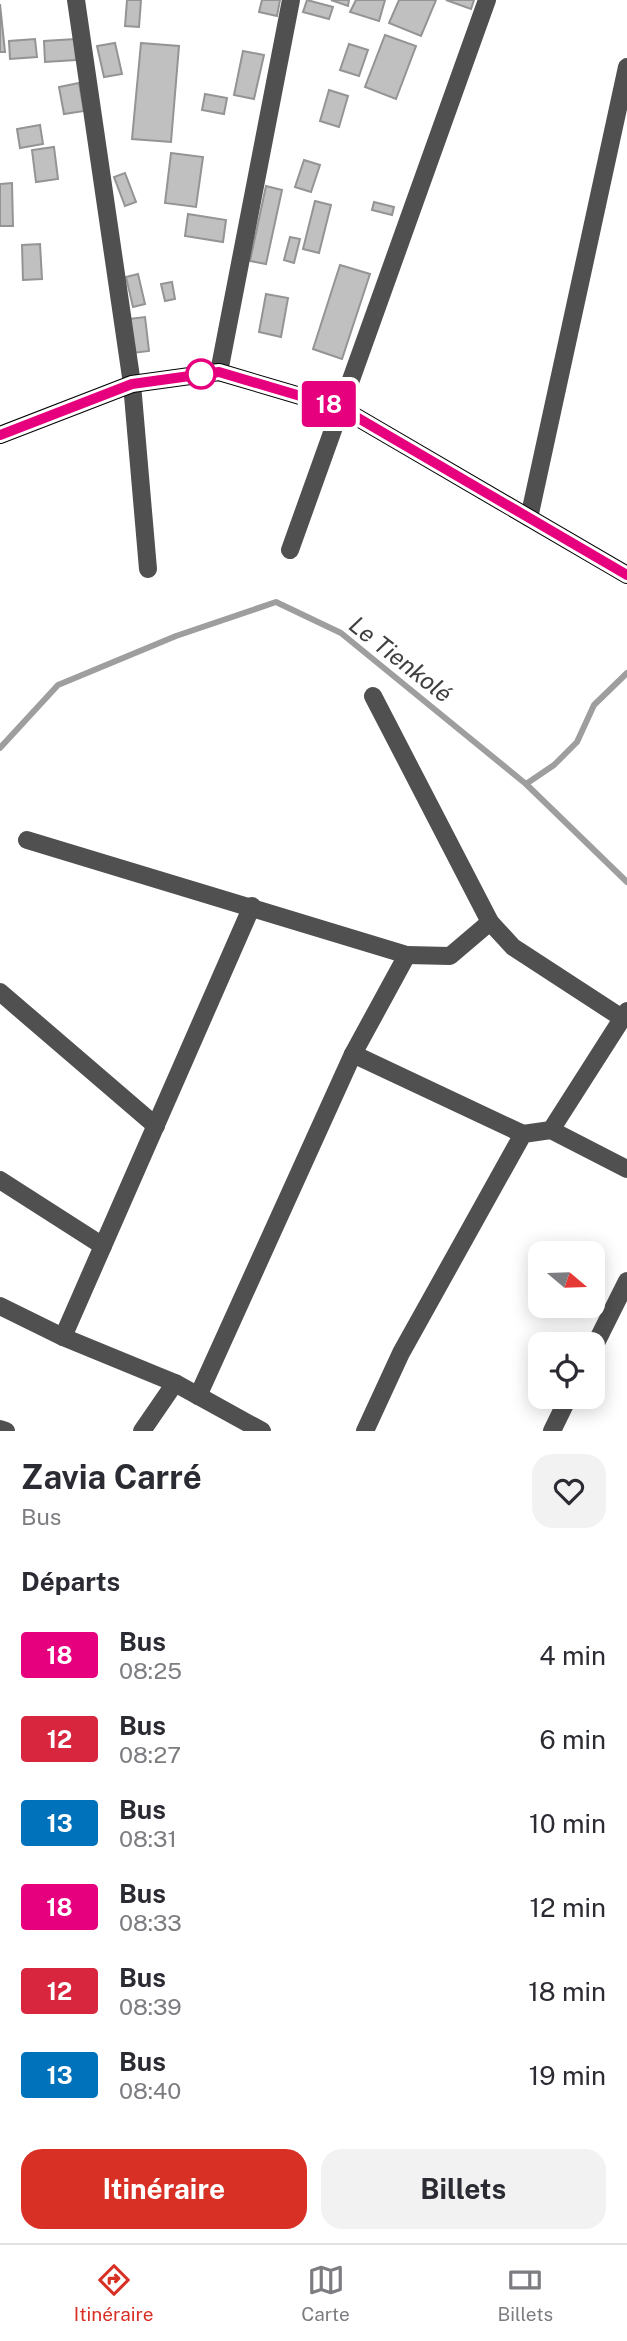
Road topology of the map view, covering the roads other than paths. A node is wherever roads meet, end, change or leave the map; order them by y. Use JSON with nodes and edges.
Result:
{"nodes":[{"id":1,"x":76,"y":0,"type":"edge"},
{"id":2,"x":291,"y":0,"type":"edge"},
{"id":3,"x":487,"y":0,"type":"edge"},
{"id":4,"x":627,"y":68,"type":"edge"},
{"id":5,"x":219,"y":372,"type":"junction"},
{"id":6,"x":132,"y":384,"type":"junction"},
{"id":7,"x":341,"y":408,"type":"junction"},
{"id":8,"x":0,"y":435,"type":"edge"},
{"id":9,"x":529,"y":517,"type":"junction"},
{"id":10,"x":290,"y":550,"type":"dead end"},
{"id":11,"x":148,"y":569,"type":"dead end"},
{"id":12,"x":627,"y":575,"type":"edge"},
{"id":13,"x":373,"y":696,"type":"dead end"},
{"id":14,"x":27,"y":840,"type":"dead end"},
{"id":15,"x":252,"y":906,"type":"junction"},
{"id":16,"x":490,"y":922,"type":"junction"},
{"id":17,"x":407,"y":955,"type":"junction"},
{"id":18,"x":0,"y":992,"type":"edge"},
{"id":19,"x":624,"y":1015,"type":"edge"},
{"id":20,"x":353,"y":1054,"type":"junction"},
{"id":21,"x":156,"y":1126,"type":"junction"},
{"id":22,"x":551,"y":1130,"type":"junction"},
{"id":23,"x":523,"y":1135,"type":"junction"},
{"id":24,"x":627,"y":1169,"type":"edge"},
{"id":25,"x":0,"y":1180,"type":"edge"},
{"id":26,"x":103,"y":1246,"type":"junction"},
{"id":27,"x":627,"y":1281,"type":"edge"},
{"id":28,"x":0,"y":1306,"type":"edge"},
{"id":29,"x":602,"y":1332,"type":"edge"},
{"id":30,"x":63,"y":1337,"type":"junction"},
{"id":31,"x":175,"y":1383,"type":"junction"},
{"id":32,"x":198,"y":1396,"type":"junction"},
{"id":33,"x":563,"y":1409,"type":"edge"},
{"id":34,"x":0,"y":1429,"type":"edge"},
{"id":35,"x":256,"y":1430,"type":"edge"},
{"id":36,"x":6,"y":1431,"type":"edge"},
{"id":37,"x":142,"y":1431,"type":"edge"},
{"id":38,"x":365,"y":1431,"type":"edge"},
{"id":39,"x":552,"y":1431,"type":"edge"}],
"edges":[{"from":1,"to":6,"type":"street"},
{"from":2,"to":5,"type":"street"},
{"from":3,"to":7,"type":"street"},
{"from":4,"to":9,"type":"street"},
{"from":5,"to":6,"type":"main road"},
{"from":5,"to":7,"type":"main road"},
{"from":6,"to":8,"type":"main road"},
{"from":6,"to":11,"type":"street"},
{"from":7,"to":9,"type":"main road"},
{"from":7,"to":10,"type":"street"},
{"from":9,"to":12,"type":"main road"},
{"from":13,"to":16,"type":"street"},
{"from":14,"to":15,"type":"street"},
{"from":15,"to":17,"type":"street"},
{"from":15,"to":21,"type":"street"},
{"from":16,"to":17,"type":"street"},
{"from":16,"to":19,"type":"street"},
{"from":17,"to":20,"type":"street"},
{"from":18,"to":21,"type":"street"},
{"from":19,"to":22,"type":"street"},
{"from":20,"to":23,"type":"street"},
{"from":20,"to":32,"type":"street"},
{"from":21,"to":26,"type":"street"},
{"from":22,"to":23,"type":"street"},
{"from":22,"to":24,"type":"street"},
{"from":23,"to":38,"type":"street"},
{"from":25,"to":26,"type":"street"},
{"from":26,"to":30,"type":"street"},
{"from":27,"to":29,"type":"street"},
{"from":28,"to":30,"type":"street"},
{"from":30,"to":31,"type":"street"},
{"from":31,"to":32,"type":"street"},
{"from":31,"to":37,"type":"street"},
{"from":32,"to":35,"type":"street"},
{"from":33,"to":39,"type":"street"},
{"from":34,"to":36,"type":"street"}]}
